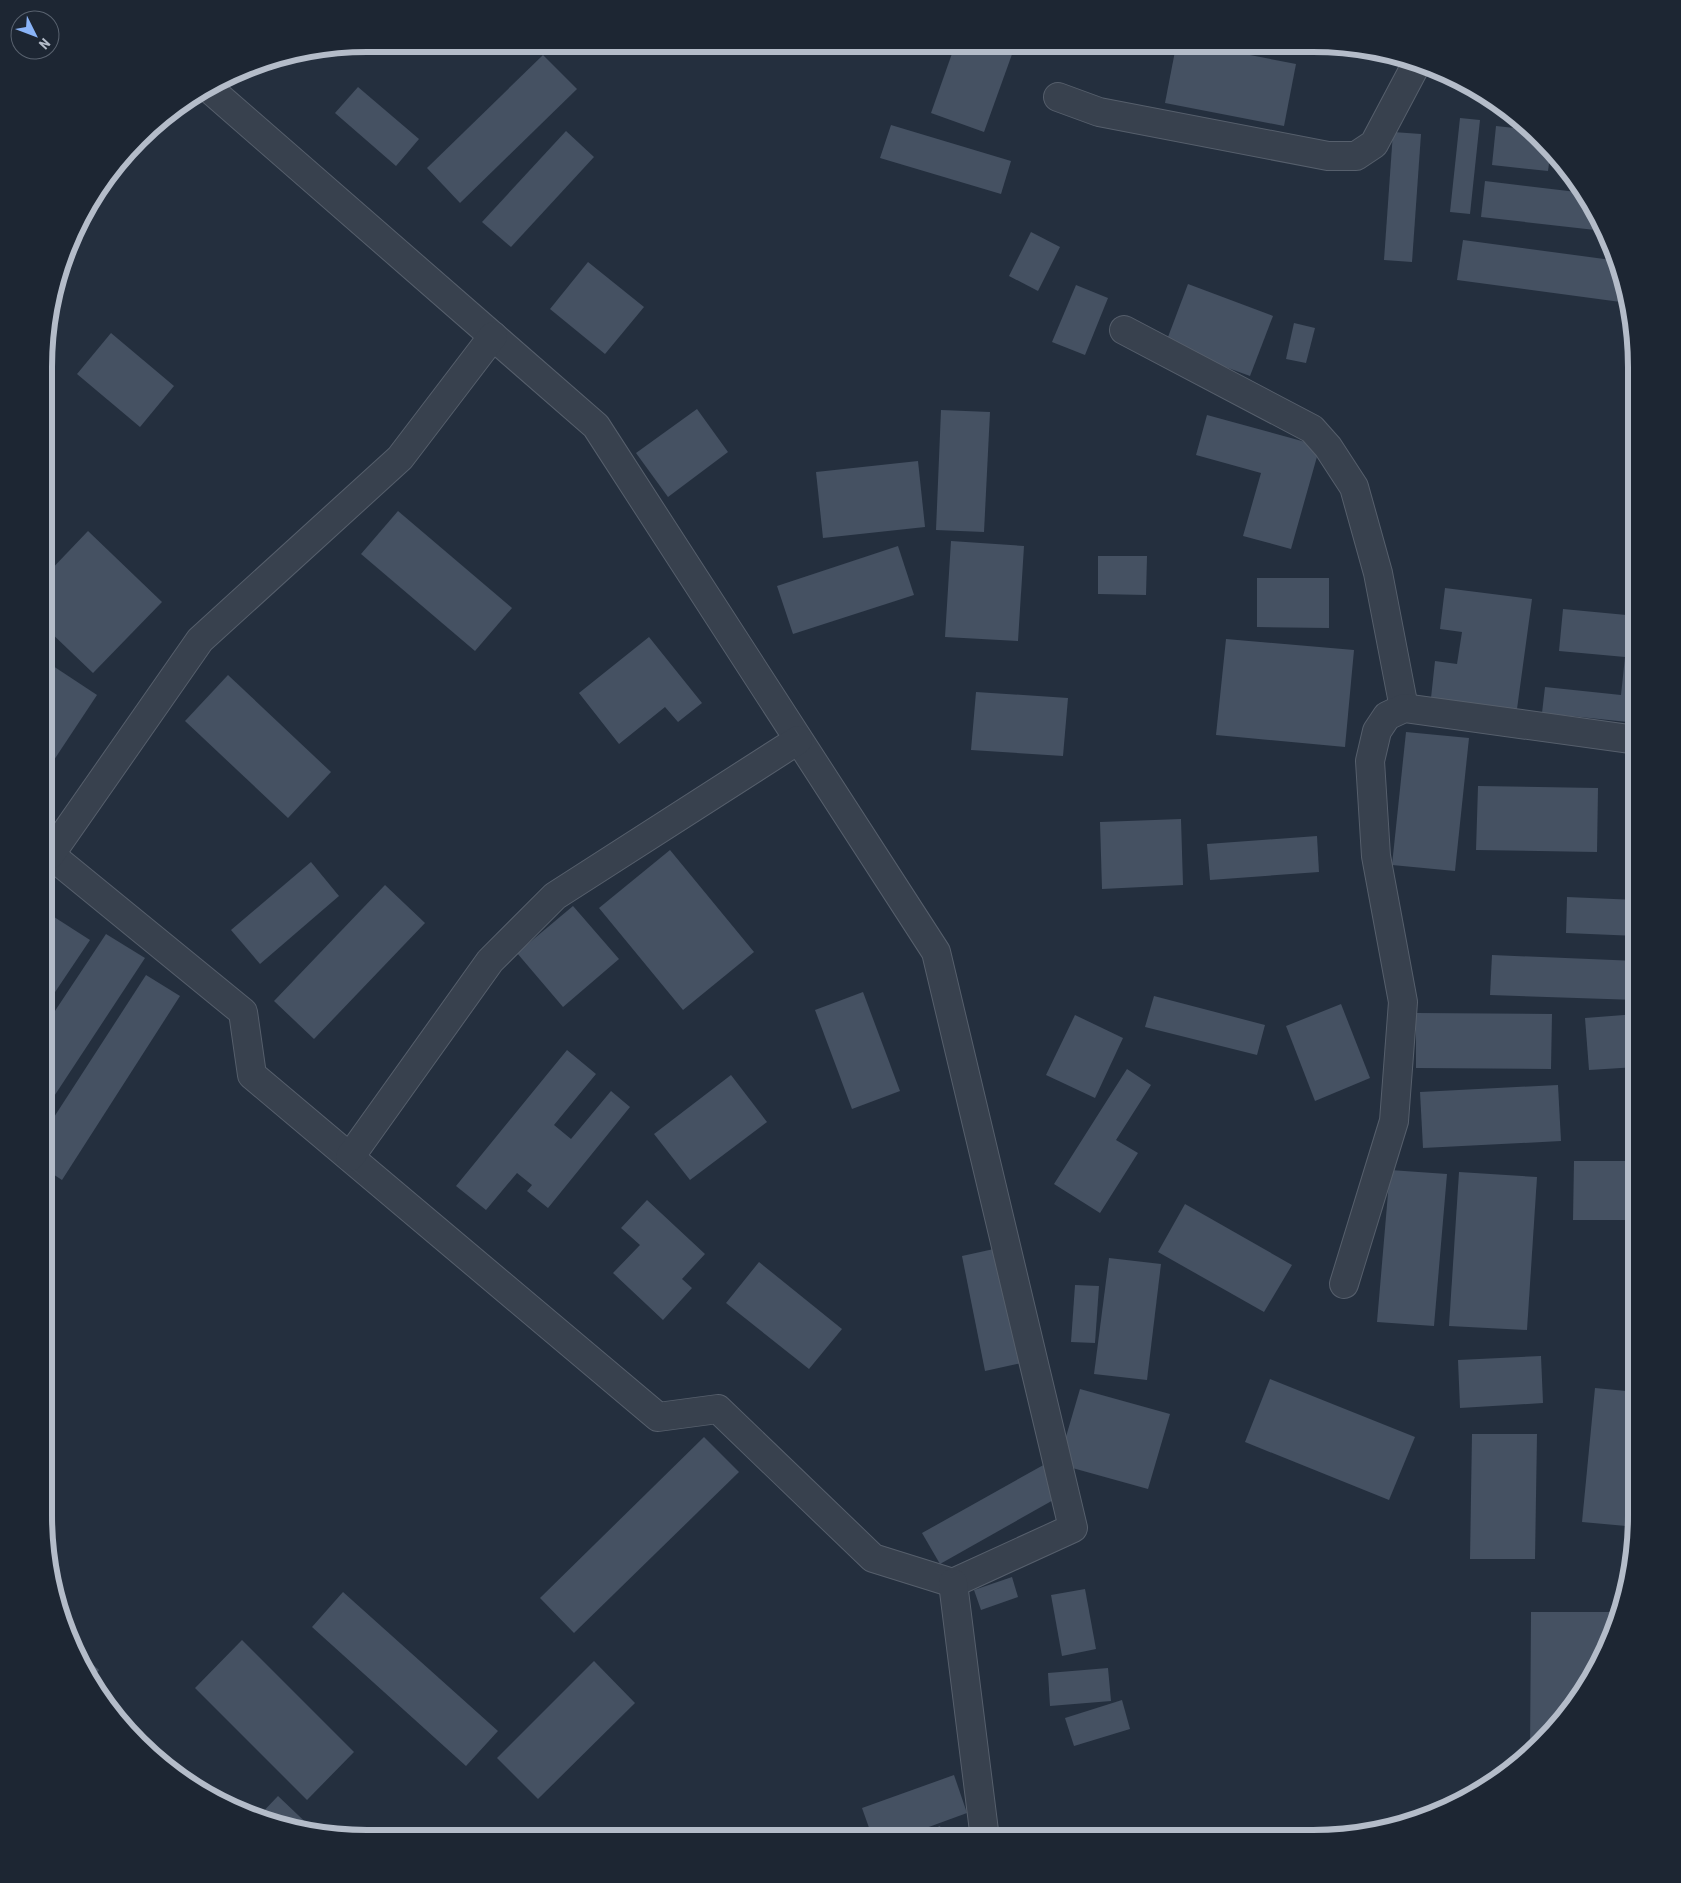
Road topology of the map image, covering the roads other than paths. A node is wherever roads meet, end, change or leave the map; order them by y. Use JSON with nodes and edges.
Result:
{"nodes":[{"id":1,"x":1414,"y":69,"type":"edge"},
{"id":2,"x":214,"y":93,"type":"edge"},
{"id":3,"x":1058,"y":97,"type":"dead end"},
{"id":4,"x":1124,"y":330,"type":"dead end"},
{"id":5,"x":493,"y":336,"type":"junction"},
{"id":6,"x":1404,"y":708,"type":"junction"},
{"id":7,"x":1628,"y":739,"type":"edge"},
{"id":8,"x":798,"y":740,"type":"junction"},
{"id":9,"x":52,"y":847,"type":"edge"},
{"id":10,"x":52,"y":856,"type":"edge"},
{"id":11,"x":350,"y":1157,"type":"junction"},
{"id":12,"x":1344,"y":1284,"type":"dead end"},
{"id":13,"x":953,"y":1583,"type":"junction"},
{"id":14,"x":984,"y":1830,"type":"edge"}],
"edges":[{"from":1,"to":3,"type":"street"},
{"from":2,"to":5,"type":"street"},
{"from":4,"to":6,"type":"street"},
{"from":5,"to":8,"type":"street"},
{"from":5,"to":9,"type":"street"},
{"from":6,"to":7,"type":"street"},
{"from":6,"to":12,"type":"street"},
{"from":8,"to":11,"type":"street"},
{"from":8,"to":13,"type":"street"},
{"from":10,"to":11,"type":"street"},
{"from":11,"to":13,"type":"street"},
{"from":13,"to":14,"type":"street"}]}
